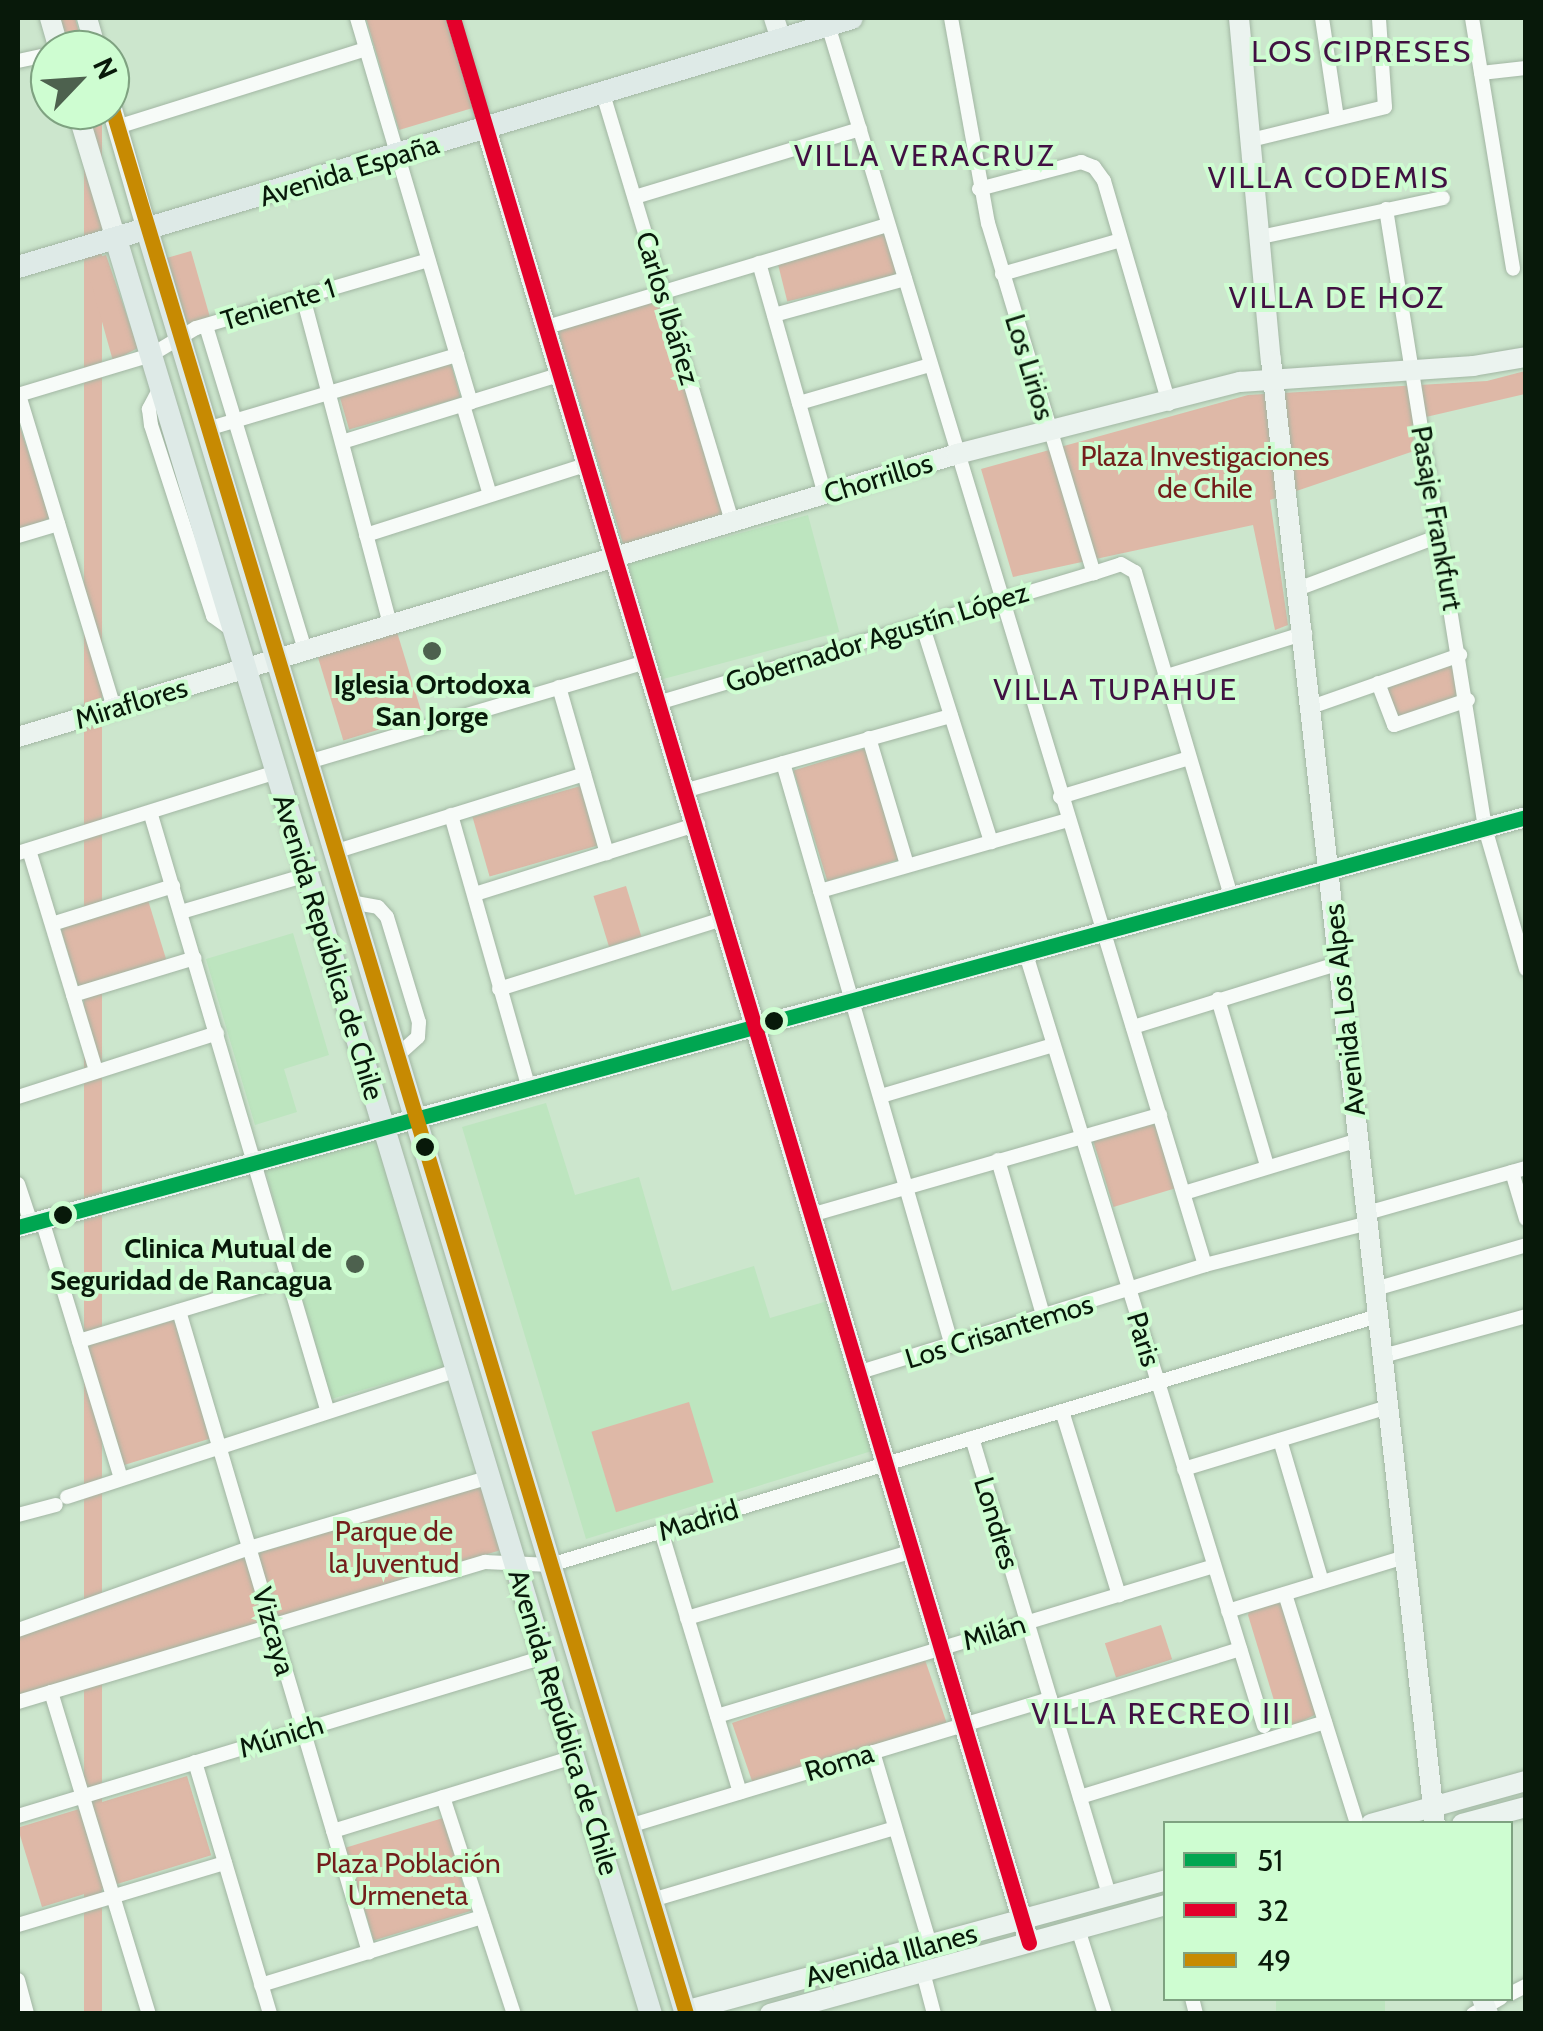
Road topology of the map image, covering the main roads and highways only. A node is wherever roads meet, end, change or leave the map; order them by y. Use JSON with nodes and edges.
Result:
{"nodes":[{"id":1,"x":852,"y":18,"type":"edge"},
{"id":2,"x":778,"y":28,"type":"edge"},
{"id":3,"x":146,"y":230,"type":"junction"},
{"id":4,"x":116,"y":239,"type":"junction"},
{"id":5,"x":18,"y":267,"type":"edge"},
{"id":6,"x":337,"y":861,"type":"junction"},
{"id":7,"x":305,"y":868,"type":"junction"},
{"id":8,"x":468,"y":1297,"type":"junction"},
{"id":9,"x":439,"y":1308,"type":"junction"},
{"id":10,"x":506,"y":1419,"type":"junction"},
{"id":11,"x":475,"y":1427,"type":"junction"},
{"id":12,"x":618,"y":1790,"type":"junction"},
{"id":13,"x":587,"y":1800,"type":"junction"},
{"id":14,"x":682,"y":2013,"type":"edge"},
{"id":15,"x":651,"y":2014,"type":"edge"}],
"edges":[{"from":1,"to":2,"type":"main road","name":"Avenida España"},
{"from":2,"to":3,"type":"main road","name":"Avenida España"},
{"from":3,"to":4,"type":"main road","name":"Avenida España"},
{"from":3,"to":6,"type":"main road","name":"Avenida República de Chile"},
{"from":4,"to":5,"type":"main road","name":"Avenida España"},
{"from":4,"to":7,"type":"main road","name":"Avenida República de Chile"},
{"from":6,"to":7,"type":"main road"},
{"from":6,"to":8,"type":"main road","name":"Avenida República de Chile"},
{"from":7,"to":9,"type":"main road","name":"Avenida República de Chile"},
{"from":8,"to":9,"type":"main road"},
{"from":8,"to":10,"type":"main road","name":"Avenida República de Chile"},
{"from":9,"to":11,"type":"main road","name":"Avenida República de Chile"},
{"from":10,"to":11,"type":"main road"},
{"from":10,"to":12,"type":"main road","name":"Avenida República de Chile"},
{"from":11,"to":13,"type":"main road","name":"Avenida República de Chile"},
{"from":12,"to":13,"type":"main road"},
{"from":12,"to":14,"type":"main road","name":"Avenida República de Chile"},
{"from":13,"to":15,"type":"main road","name":"Avenida República de Chile"}]}
